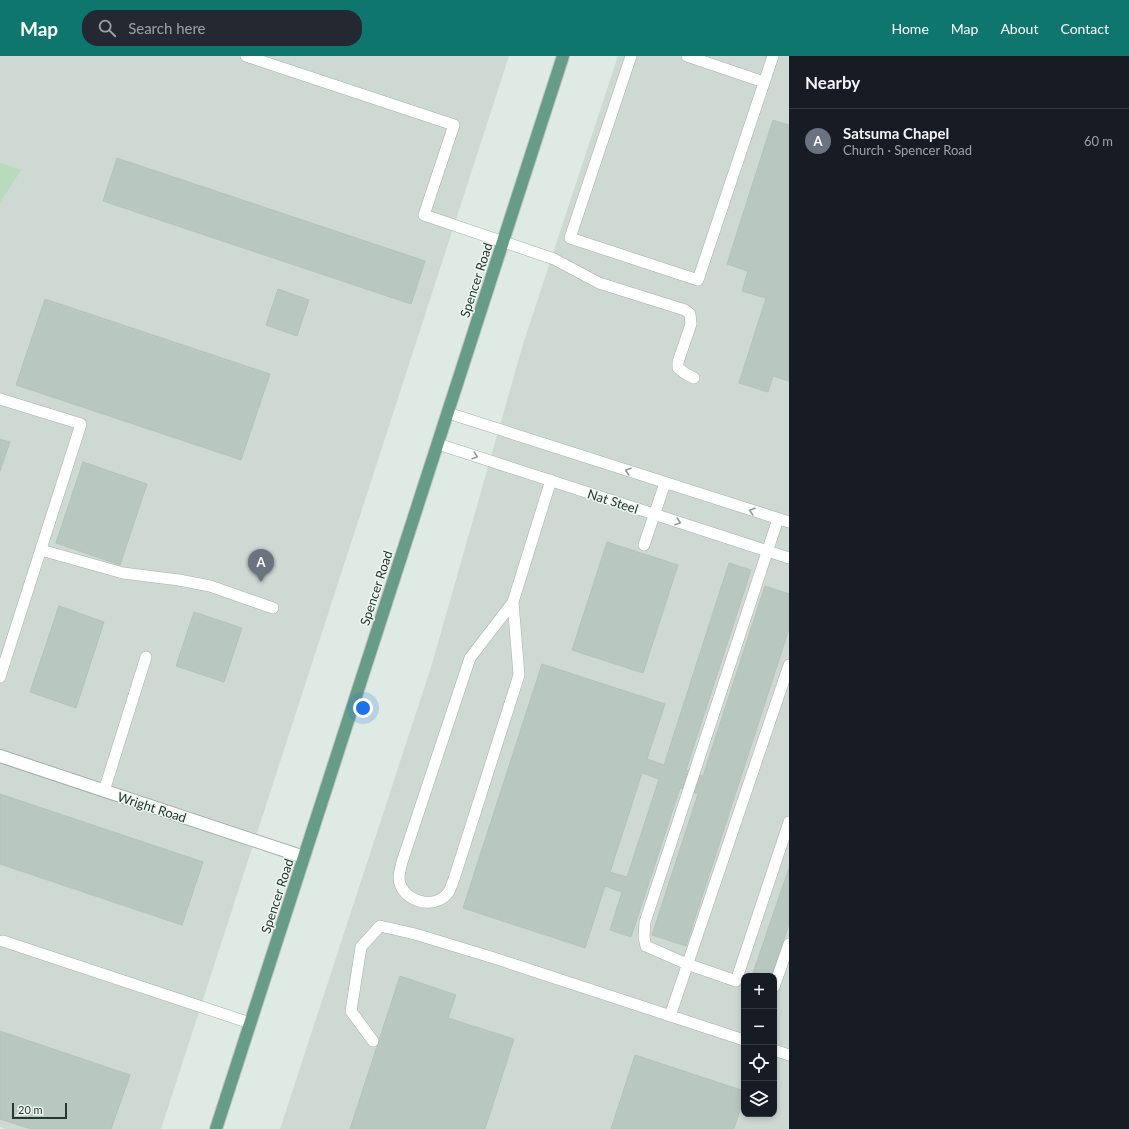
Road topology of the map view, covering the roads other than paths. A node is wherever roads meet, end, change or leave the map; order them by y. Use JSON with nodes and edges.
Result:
{"nodes":[{"id":1,"x":246,"y":56,"type":"edge"},
{"id":2,"x":563,"y":56,"type":"edge"},
{"id":3,"x":631,"y":56,"type":"edge"},
{"id":4,"x":687,"y":56,"type":"edge"},
{"id":5,"x":773,"y":56,"type":"edge"},
{"id":6,"x":764,"y":82,"type":"junction"},
{"id":7,"x":503,"y":243,"type":"junction"},
{"id":8,"x":694,"y":378,"type":"dead end"},
{"id":9,"x":0,"y":399,"type":"edge"},
{"id":10,"x":448,"y":413,"type":"junction"},
{"id":11,"x":438,"y":444,"type":"junction"},
{"id":12,"x":551,"y":480,"type":"junction"},
{"id":13,"x":665,"y":483,"type":"junction"},
{"id":14,"x":655,"y":514,"type":"junction"},
{"id":15,"x":778,"y":519,"type":"junction"},
{"id":16,"x":789,"y":522,"type":"edge"},
{"id":17,"x":644,"y":546,"type":"dead end"},
{"id":18,"x":41,"y":550,"type":"junction"},
{"id":19,"x":766,"y":550,"type":"junction"},
{"id":20,"x":789,"y":558,"type":"edge"},
{"id":21,"x":513,"y":602,"type":"junction"},
{"id":22,"x":273,"y":608,"type":"dead end"},
{"id":23,"x":146,"y":657,"type":"dead end"},
{"id":24,"x":789,"y":665,"type":"edge"},
{"id":25,"x":0,"y":677,"type":"edge"},
{"id":26,"x":0,"y":756,"type":"edge"},
{"id":27,"x":104,"y":791,"type":"junction"},
{"id":28,"x":789,"y":822,"type":"edge"},
{"id":29,"x":304,"y":857,"type":"junction"},
{"id":30,"x":3,"y":942,"type":"dead end"},
{"id":31,"x":789,"y":944,"type":"edge"},
{"id":32,"x":687,"y":964,"type":"junction"},
{"id":33,"x":777,"y":978,"type":"edge"},
{"id":34,"x":740,"y":982,"type":"edge"},
{"id":35,"x":670,"y":1016,"type":"junction"},
{"id":36,"x":250,"y":1023,"type":"junction"},
{"id":37,"x":741,"y":1039,"type":"edge"},
{"id":38,"x":372,"y":1041,"type":"dead end"},
{"id":39,"x":777,"y":1051,"type":"edge"},
{"id":40,"x":789,"y":1055,"type":"edge"},
{"id":41,"x":216,"y":1129,"type":"edge"}],
"edges":[{"from":1,"to":7,"type":"lane"},
{"from":2,"to":7,"type":"main road","name":"Spencer Road"},
{"from":3,"to":6,"type":"lane"},
{"from":4,"to":6,"type":"lane"},
{"from":5,"to":6,"type":"lane"},
{"from":7,"to":8,"type":"lane"},
{"from":7,"to":10,"type":"main road","name":"Spencer Road"},
{"from":9,"to":18,"type":"lane"},
{"from":10,"to":11,"type":"main road","name":"Spencer Road"},
{"from":13,"to":10,"type":"lane","one_way":true},
{"from":11,"to":12,"type":"lane","name":"Nat Steel","one_way":true},
{"from":11,"to":29,"type":"main road","name":"Spencer Road"},
{"from":12,"to":14,"type":"lane","name":"Nat Steel"},
{"from":12,"to":21,"type":"lane"},
{"from":13,"to":14,"type":"lane"},
{"from":15,"to":13,"type":"lane","one_way":true},
{"from":14,"to":17,"type":"lane"},
{"from":14,"to":19,"type":"lane","name":"Nat Steel","one_way":true},
{"from":15,"to":16,"type":"lane"},
{"from":15,"to":19,"type":"lane"},
{"from":18,"to":22,"type":"lane"},
{"from":18,"to":25,"type":"lane"},
{"from":19,"to":20,"type":"lane","name":"Nat Steel"},
{"from":19,"to":32,"type":"lane"},
{"from":21,"to":21,"type":"lane"},
{"from":23,"to":27,"type":"lane"},
{"from":24,"to":32,"type":"lane"},
{"from":26,"to":27,"type":"street","name":"Wright Road"},
{"from":27,"to":29,"type":"street","name":"Wright Road"},
{"from":28,"to":34,"type":"lane"},
{"from":29,"to":36,"type":"main road","name":"Spencer Road"},
{"from":30,"to":36,"type":"lane"},
{"from":31,"to":33,"type":"lane"},
{"from":32,"to":34,"type":"lane"},
{"from":32,"to":35,"type":"lane"},
{"from":35,"to":37,"type":"lane"},
{"from":35,"to":38,"type":"lane"},
{"from":36,"to":41,"type":"main road","name":"Spencer Road"},
{"from":39,"to":40,"type":"lane"}]}
